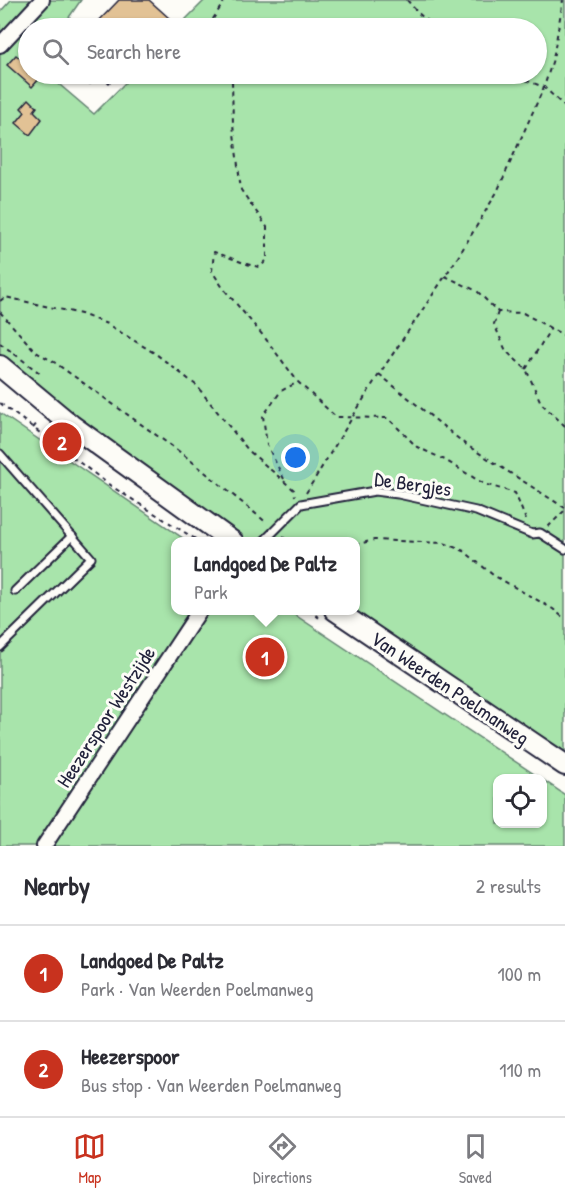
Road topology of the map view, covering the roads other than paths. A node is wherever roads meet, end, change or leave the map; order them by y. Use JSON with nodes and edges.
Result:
{"nodes":[{"id":1,"x":42,"y":0,"type":"edge"},
{"id":2,"x":25,"y":18,"type":"edge"},
{"id":3,"x":18,"y":26,"type":"edge"},
{"id":4,"x":0,"y":45,"type":"edge"},
{"id":5,"x":0,"y":366,"type":"edge"},
{"id":6,"x":0,"y":454,"type":"edge"},
{"id":7,"x":72,"y":536,"type":"junction"},
{"id":8,"x":226,"y":537,"type":"edge"},
{"id":9,"x":268,"y":537,"type":"edge"},
{"id":10,"x":565,"y":549,"type":"edge"},
{"id":11,"x":15,"y":591,"type":"dead end"},
{"id":12,"x":197,"y":615,"type":"edge"},
{"id":13,"x":342,"y":615,"type":"edge"},
{"id":14,"x":0,"y":647,"type":"edge"},
{"id":15,"x":565,"y":765,"type":"edge"},
{"id":16,"x":45,"y":846,"type":"edge"}],
"edges":[{"from":1,"to":2,"type":"street"},
{"from":3,"to":4,"type":"street"},
{"from":5,"to":8,"type":"main road"},
{"from":6,"to":7,"type":"lane"},
{"from":7,"to":11,"type":"lane"},
{"from":7,"to":14,"type":"lane"},
{"from":9,"to":10,"type":"lane","name":"De Bergjes"},
{"from":12,"to":16,"type":"street","name":"Heezerspoor Westzijde"},
{"from":13,"to":15,"type":"main road","name":"Van Weerden Poelmanweg"}]}
